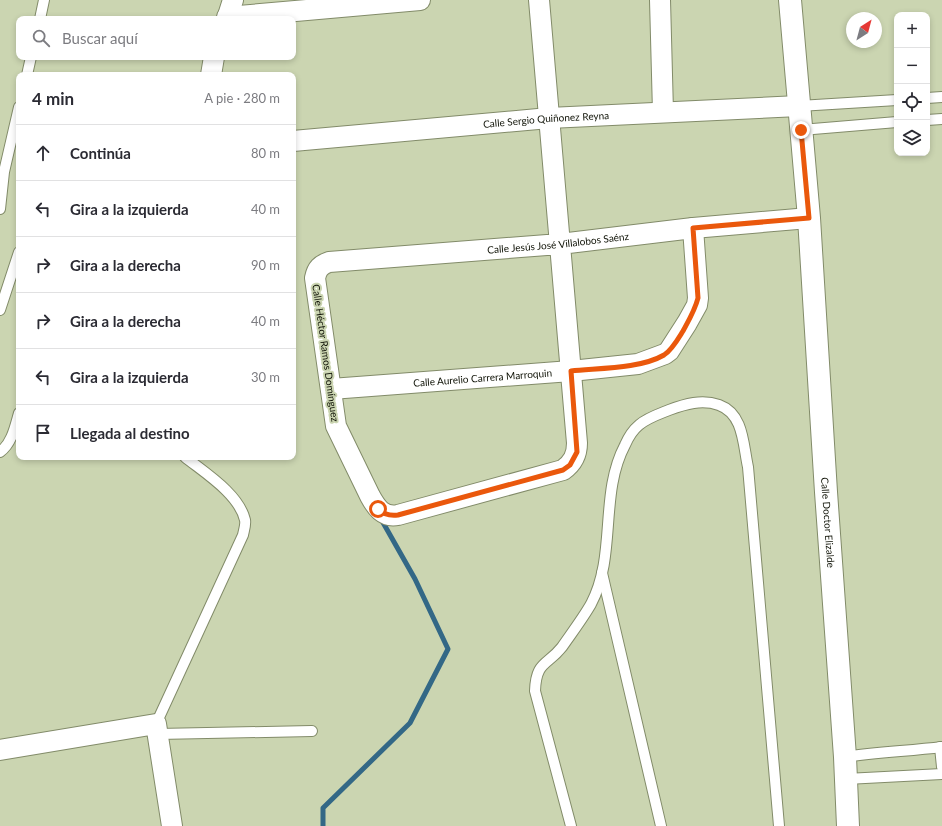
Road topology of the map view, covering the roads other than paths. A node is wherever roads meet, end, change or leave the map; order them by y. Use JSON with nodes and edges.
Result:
{"nodes":[{"id":1,"x":44,"y":0,"type":"edge"},
{"id":2,"x":420,"y":0,"type":"edge"},
{"id":3,"x":539,"y":0,"type":"edge"},
{"id":4,"x":660,"y":0,"type":"edge"},
{"id":5,"x":790,"y":0,"type":"edge"},
{"id":6,"x":229,"y":12,"type":"edge"},
{"id":7,"x":41,"y":16,"type":"edge"},
{"id":8,"x":30,"y":60,"type":"edge"},
{"id":9,"x":214,"y":60,"type":"edge"},
{"id":10,"x":28,"y":72,"type":"edge"},
{"id":11,"x":212,"y":72,"type":"edge"},
{"id":12,"x":942,"y":97,"type":"edge"},
{"id":13,"x":930,"y":98,"type":"edge"},
{"id":14,"x":894,"y":100,"type":"edge"},
{"id":15,"x":799,"y":106,"type":"junction"},
{"id":16,"x":664,"y":112,"type":"junction"},
{"id":17,"x":549,"y":118,"type":"junction"},
{"id":18,"x":942,"y":119,"type":"edge"},
{"id":19,"x":930,"y":120,"type":"edge"},
{"id":20,"x":894,"y":122,"type":"edge"},
{"id":21,"x":801,"y":130,"type":"junction"},
{"id":22,"x":16,"y":138,"type":"edge"},
{"id":23,"x":296,"y":141,"type":"edge"},
{"id":24,"x":1,"y":193,"type":"edge"},
{"id":25,"x":0,"y":209,"type":"edge"},
{"id":26,"x":809,"y":218,"type":"junction"},
{"id":27,"x":693,"y":228,"type":"junction"},
{"id":28,"x":560,"y":244,"type":"junction"},
{"id":29,"x":16,"y":261,"type":"edge"},
{"id":30,"x":315,"y":278,"type":"joint"},
{"id":31,"x":0,"y":310,"type":"edge"},
{"id":32,"x":571,"y":371,"type":"junction"},
{"id":33,"x":331,"y":389,"type":"junction"},
{"id":34,"x":16,"y":424,"type":"edge"},
{"id":35,"x":0,"y":452,"type":"edge"},
{"id":36,"x":189,"y":460,"type":"edge"},
{"id":37,"x":602,"y":572,"type":"junction"},
{"id":38,"x":157,"y":729,"type":"junction"},
{"id":39,"x":312,"y":731,"type":"dead end"},
{"id":40,"x":941,"y":747,"type":"edge"},
{"id":41,"x":0,"y":750,"type":"edge"},
{"id":42,"x":845,"y":757,"type":"junction"},
{"id":43,"x":942,"y":767,"type":"edge"},
{"id":44,"x":942,"y":774,"type":"edge"},
{"id":45,"x":846,"y":779,"type":"junction"},
{"id":46,"x":172,"y":826,"type":"edge"},
{"id":47,"x":571,"y":826,"type":"edge"},
{"id":48,"x":661,"y":826,"type":"edge"},
{"id":49,"x":779,"y":826,"type":"edge"},
{"id":50,"x":848,"y":826,"type":"edge"}],
"edges":[{"from":1,"to":7,"type":"lane"},
{"from":2,"to":6,"type":"street"},
{"from":3,"to":17,"type":"street"},
{"from":4,"to":16,"type":"street"},
{"from":5,"to":15,"type":"street","name":"Calle Doctor Elizalde"},
{"from":8,"to":10,"type":"lane"},
{"from":9,"to":11,"type":"street"},
{"from":12,"to":13,"type":"lane"},
{"from":14,"to":15,"type":"lane"},
{"from":15,"to":16,"type":"street","name":"Calle Sergio Quiñonez Reyna"},
{"from":15,"to":21,"type":"street","name":"Calle Doctor Elizalde"},
{"from":16,"to":17,"type":"street","name":"Calle Sergio Quiñonez Reyna"},
{"from":17,"to":23,"type":"street","name":"Calle Sergio Quiñonez Reyna"},
{"from":17,"to":28,"type":"street"},
{"from":18,"to":19,"type":"lane"},
{"from":20,"to":21,"type":"lane"},
{"from":21,"to":26,"type":"street","name":"Calle Doctor Elizalde"},
{"from":22,"to":24,"type":"lane"},
{"from":24,"to":25,"type":"lane"},
{"from":26,"to":27,"type":"street","name":"Calle Jesús José Villalobos Saénz"},
{"from":26,"to":42,"type":"street","name":"Calle Doctor Elizalde"},
{"from":27,"to":28,"type":"street","name":"Calle Jesús José Villalobos Saénz"},
{"from":27,"to":32,"type":"street","name":"Calle Aurelio Carrera Marroquin"},
{"from":28,"to":30,"type":"street","name":"Calle Jesús José Villalobos Saénz"},
{"from":28,"to":32,"type":"street"},
{"from":29,"to":31,"type":"lane"},
{"from":30,"to":33,"type":"street","name":"Calle Héctor Ramos Domínguez"},
{"from":32,"to":33,"type":"street","name":"Calle Aurelio Carrera Marroquin"},
{"from":32,"to":33,"type":"street","name":"Calle Héctor Ramos Domínguez"},
{"from":34,"to":35,"type":"lane"},
{"from":36,"to":38,"type":"lane"},
{"from":37,"to":47,"type":"lane"},
{"from":37,"to":48,"type":"lane"},
{"from":37,"to":49,"type":"lane"},
{"from":38,"to":39,"type":"lane"},
{"from":38,"to":41,"type":"street"},
{"from":38,"to":46,"type":"street"},
{"from":40,"to":42,"type":"lane"},
{"from":40,"to":43,"type":"lane"},
{"from":42,"to":45,"type":"street","name":"Calle Doctor Elizalde"},
{"from":44,"to":45,"type":"lane"},
{"from":45,"to":50,"type":"street","name":"Calle Doctor Elizalde"}]}
